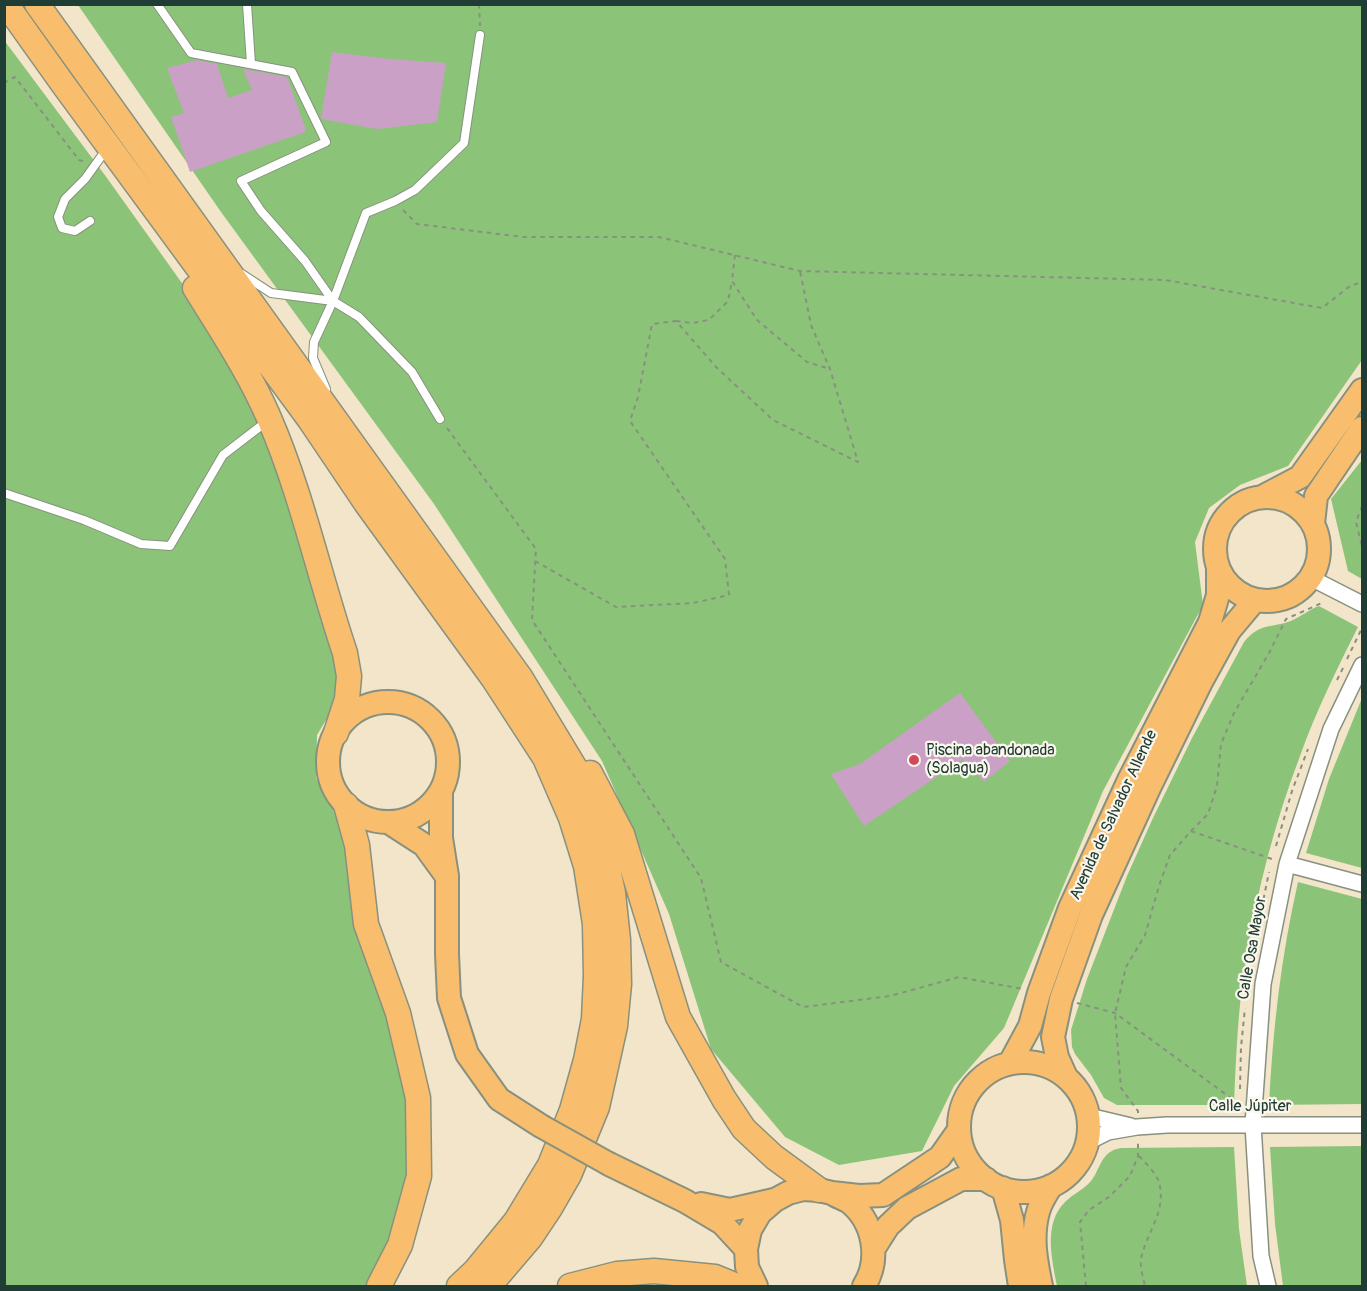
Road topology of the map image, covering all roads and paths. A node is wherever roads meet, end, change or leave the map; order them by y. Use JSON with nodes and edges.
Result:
{"nodes":[{"id":1,"x":6,"y":4,"type":"edge"},
{"id":2,"x":38,"y":4,"type":"edge"},
{"id":3,"x":157,"y":4,"type":"edge"},
{"id":4,"x":247,"y":4,"type":"edge"},
{"id":5,"x":479,"y":4,"type":"edge"},
{"id":6,"x":480,"y":35,"type":"joint"},
{"id":7,"x":251,"y":64,"type":"junction"},
{"id":8,"x":4,"y":83,"type":"edge"},
{"id":9,"x":63,"y":84,"type":"junction"},
{"id":10,"x":98,"y":160,"type":"junction"},
{"id":11,"x":164,"y":179,"type":"junction"},
{"id":12,"x":395,"y":201,"type":"junction"},
{"id":13,"x":90,"y":221,"type":"dead end"},
{"id":14,"x":735,"y":255,"type":"junction"},
{"id":15,"x":800,"y":271,"type":"junction"},
{"id":16,"x":242,"y":274,"type":"junction"},
{"id":17,"x":732,"y":281,"type":"junction"},
{"id":18,"x":1362,"y":282,"type":"edge"},
{"id":19,"x":333,"y":301,"type":"junction"},
{"id":20,"x":676,"y":321,"type":"junction"},
{"id":21,"x":830,"y":369,"type":"junction"},
{"id":22,"x":326,"y":389,"type":"junction"},
{"id":23,"x":1362,"y":390,"type":"edge"},
{"id":24,"x":270,"y":419,"type":"junction"},
{"id":25,"x":440,"y":419,"type":"joint"},
{"id":26,"x":1362,"y":428,"type":"edge"},
{"id":27,"x":4,"y":493,"type":"edge"},
{"id":28,"x":1262,"y":496,"type":"junction"},
{"id":29,"x":1362,"y":506,"type":"edge"},
{"id":30,"x":1313,"y":524,"type":"junction"},
{"id":31,"x":1362,"y":547,"type":"edge"},
{"id":32,"x":535,"y":561,"type":"junction"},
{"id":33,"x":1218,"y":568,"type":"junction"},
{"id":34,"x":1311,"y":578,"type":"junction"},
{"id":35,"x":1255,"y":600,"type":"junction"},
{"id":36,"x":1325,"y":601,"type":"dead end"},
{"id":37,"x":1362,"y":604,"type":"edge"},
{"id":38,"x":1362,"y":665,"type":"edge"},
{"id":39,"x":336,"y":733,"type":"junction"},
{"id":40,"x":441,"y":792,"type":"junction"},
{"id":41,"x":346,"y":805,"type":"junction"},
{"id":42,"x":390,"y":823,"type":"junction"},
{"id":43,"x":1191,"y":831,"type":"junction"},
{"id":44,"x":1280,"y":861,"type":"junction"},
{"id":45,"x":447,"y":876,"type":"junction"},
{"id":46,"x":1362,"y":884,"type":"edge"},
{"id":47,"x":1040,"y":993,"type":"junction"},
{"id":48,"x":1061,"y":999,"type":"junction"},
{"id":49,"x":1115,"y":1013,"type":"junction"},
{"id":50,"x":1010,"y":1063,"type":"junction"},
{"id":51,"x":1066,"y":1077,"type":"junction"},
{"id":52,"x":1239,"y":1104,"type":"dead end"},
{"id":53,"x":1089,"y":1116,"type":"junction"},
{"id":54,"x":1253,"y":1125,"type":"junction"},
{"id":55,"x":1362,"y":1125,"type":"edge"},
{"id":56,"x":1137,"y":1127,"type":"junction"},
{"id":57,"x":959,"y":1130,"type":"junction"},
{"id":58,"x":1088,"y":1142,"type":"junction"},
{"id":59,"x":1138,"y":1156,"type":"junction"},
{"id":60,"x":995,"y":1184,"type":"junction"},
{"id":61,"x":1051,"y":1186,"type":"junction"},
{"id":62,"x":825,"y":1191,"type":"junction"},
{"id":63,"x":775,"y":1200,"type":"junction"},
{"id":64,"x":685,"y":1201,"type":"junction"},
{"id":65,"x":874,"y":1248,"type":"junction"},
{"id":66,"x":746,"y":1249,"type":"junction"},
{"id":67,"x":379,"y":1287,"type":"edge"},
{"id":68,"x":459,"y":1287,"type":"edge"},
{"id":69,"x":489,"y":1287,"type":"edge"},
{"id":70,"x":570,"y":1287,"type":"edge"},
{"id":71,"x":737,"y":1287,"type":"edge"},
{"id":72,"x":756,"y":1287,"type":"edge"},
{"id":73,"x":864,"y":1287,"type":"edge"},
{"id":74,"x":1020,"y":1287,"type":"edge"},
{"id":75,"x":1041,"y":1287,"type":"edge"},
{"id":76,"x":1086,"y":1287,"type":"edge"},
{"id":77,"x":1144,"y":1287,"type":"edge"},
{"id":78,"x":1268,"y":1287,"type":"edge"}],
"edges":[{"from":1,"to":9,"type":"highway"},
{"from":2,"to":11,"type":"highway"},
{"from":3,"to":7,"type":"lane"},
{"from":4,"to":7,"type":"lane"},
{"from":5,"to":6,"type":"path"},
{"from":6,"to":12,"type":"lane"},
{"from":7,"to":19,"type":"lane"},
{"from":8,"to":10,"type":"path"},
{"from":9,"to":10,"type":"highway"},
{"from":9,"to":68,"type":"highway"},
{"from":10,"to":13,"type":"lane"},
{"from":10,"to":24,"type":"highway"},
{"from":11,"to":16,"type":"highway"},
{"from":11,"to":69,"type":"highway"},
{"from":12,"to":14,"type":"path"},
{"from":12,"to":19,"type":"lane"},
{"from":14,"to":15,"type":"path"},
{"from":14,"to":17,"type":"path"},
{"from":15,"to":18,"type":"path"},
{"from":15,"to":21,"type":"path"},
{"from":16,"to":19,"type":"lane"},
{"from":16,"to":22,"type":"highway"},
{"from":17,"to":20,"type":"path"},
{"from":17,"to":21,"type":"path"},
{"from":19,"to":22,"type":"lane"},
{"from":19,"to":25,"type":"lane"},
{"from":20,"to":21,"type":"path"},
{"from":20,"to":32,"type":"path"},
{"from":22,"to":62,"type":"highway"},
{"from":23,"to":28,"type":"main road"},
{"from":24,"to":27,"type":"lane"},
{"from":24,"to":39,"type":"highway"},
{"from":25,"to":32,"type":"path"},
{"from":26,"to":30,"type":"main road"},
{"from":28,"to":30,"type":"main road"},
{"from":28,"to":33,"type":"main road"},
{"from":29,"to":31,"type":"path"},
{"from":30,"to":34,"type":"main road"},
{"from":32,"to":47,"type":"path"},
{"from":33,"to":35,"type":"main road"},
{"from":33,"to":47,"type":"main road","name":"Avenida de Salvador Allende"},
{"from":34,"to":35,"type":"main road"},
{"from":34,"to":37,"type":"street"},
{"from":35,"to":48,"type":"main road","name":"Avenida de Salvador Allende"},
{"from":36,"to":43,"type":"path"},
{"from":38,"to":44,"type":"street","name":"Calle Osa Mayor"},
{"from":39,"to":40,"type":"main road"},
{"from":39,"to":41,"type":"main road"},
{"from":40,"to":42,"type":"main road"},
{"from":40,"to":45,"type":"main road"},
{"from":41,"to":42,"type":"main road"},
{"from":41,"to":67,"type":"highway"},
{"from":42,"to":45,"type":"main road"},
{"from":43,"to":44,"type":"path"},
{"from":43,"to":49,"type":"path"},
{"from":44,"to":46,"type":"street"},
{"from":44,"to":54,"type":"street","name":"Calle Osa Mayor"},
{"from":45,"to":64,"type":"main road","bridge":true},
{"from":47,"to":50,"type":"main road","name":"Avenida de Salvador Allende"},
{"from":48,"to":49,"type":"path"},
{"from":48,"to":51,"type":"main road","name":"Avenida de Salvador Allende"},
{"from":49,"to":52,"type":"path"},
{"from":49,"to":56,"type":"path"},
{"from":50,"to":51,"type":"main road"},
{"from":50,"to":57,"type":"main road"},
{"from":51,"to":53,"type":"main road"},
{"from":53,"to":56,"type":"street","name":"Calle Júpiter"},
{"from":53,"to":58,"type":"main road"},
{"from":54,"to":55,"type":"street","name":"Calle Júpiter"},
{"from":54,"to":56,"type":"street","name":"Calle Júpiter"},
{"from":54,"to":78,"type":"street","name":"Calle Osa Mayor"},
{"from":56,"to":58,"type":"street","name":"Calle Júpiter"},
{"from":56,"to":59,"type":"path"},
{"from":57,"to":60,"type":"main road"},
{"from":57,"to":62,"type":"main road"},
{"from":58,"to":61,"type":"main road"},
{"from":59,"to":76,"type":"path"},
{"from":59,"to":77,"type":"path"},
{"from":60,"to":61,"type":"main road"},
{"from":60,"to":65,"type":"main road"},
{"from":60,"to":74,"type":"main road"},
{"from":61,"to":75,"type":"main road"},
{"from":62,"to":63,"type":"main road"},
{"from":62,"to":65,"type":"main road"},
{"from":63,"to":64,"type":"main road"},
{"from":63,"to":66,"type":"main road"},
{"from":64,"to":66,"type":"main road"},
{"from":65,"to":73,"type":"main road"},
{"from":66,"to":72,"type":"main road"},
{"from":70,"to":71,"type":"highway"}]}
